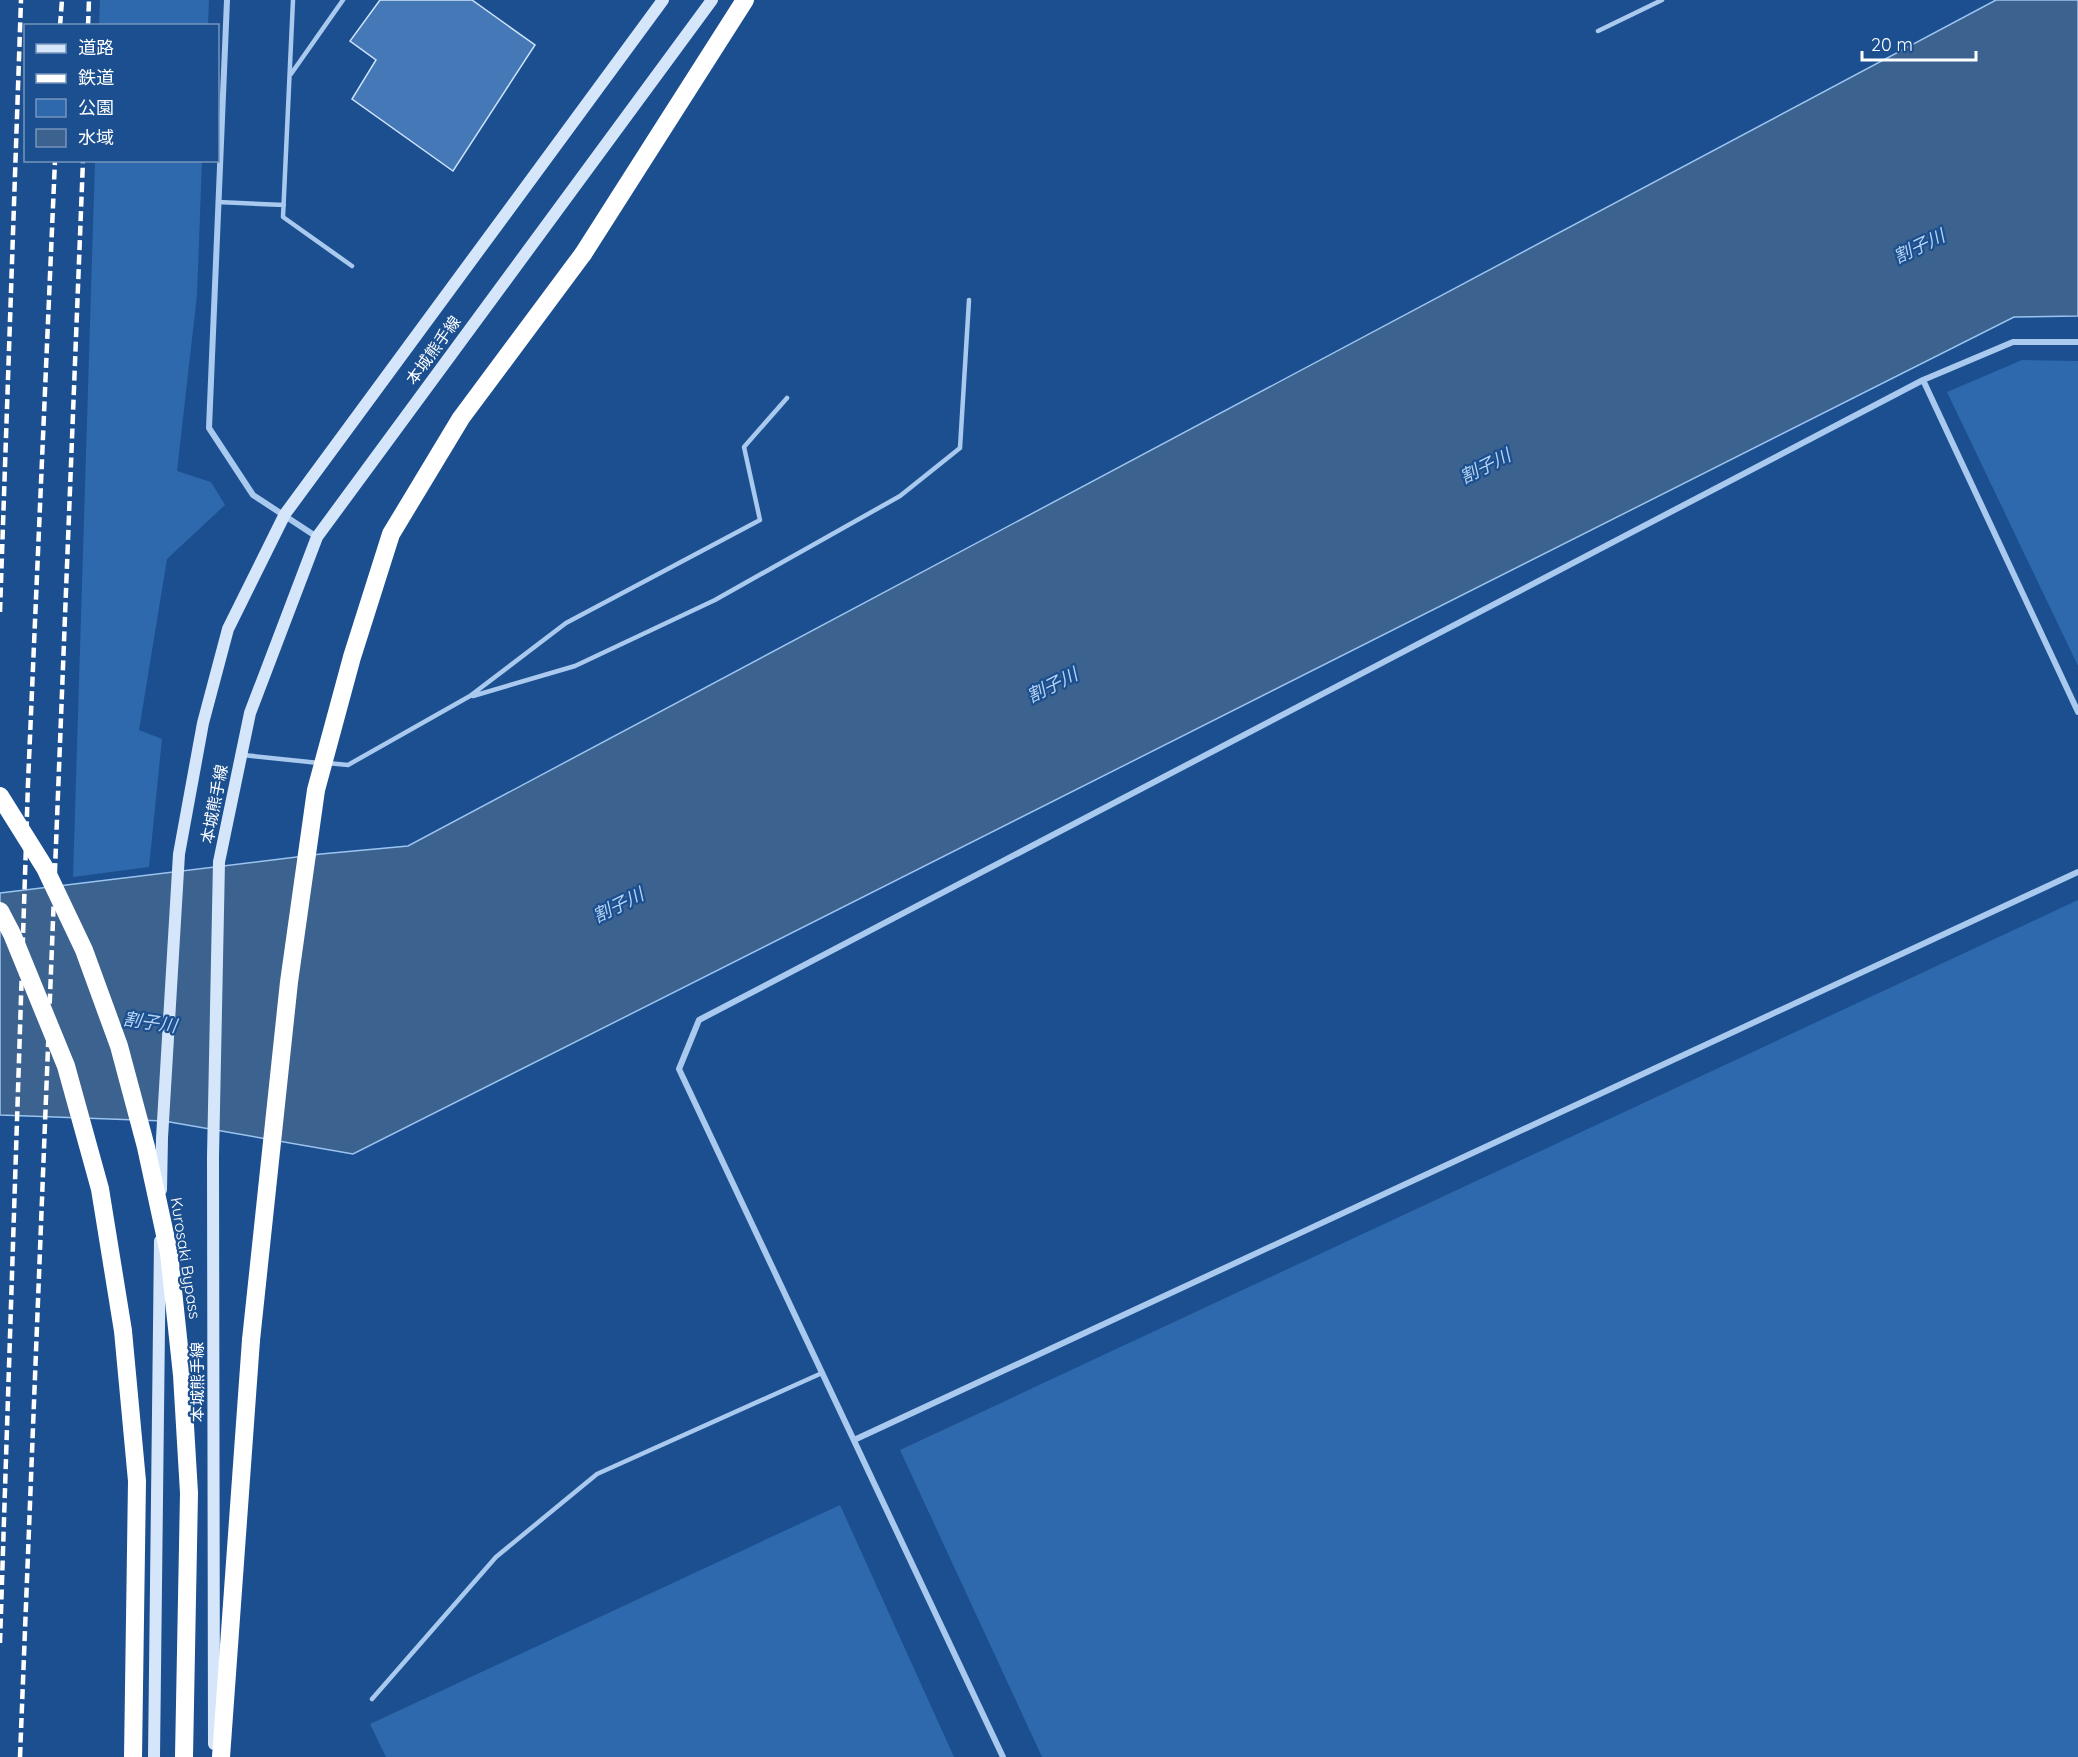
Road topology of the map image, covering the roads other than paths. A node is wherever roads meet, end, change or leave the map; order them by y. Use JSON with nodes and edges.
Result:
{"nodes":[{"id":1,"x":227,"y":0,"type":"edge"},
{"id":2,"x":293,"y":0,"type":"edge"},
{"id":3,"x":343,"y":0,"type":"edge"},
{"id":4,"x":663,"y":0,"type":"edge"},
{"id":5,"x":712,"y":0,"type":"edge"},
{"id":6,"x":745,"y":0,"type":"edge"},
{"id":7,"x":1662,"y":0,"type":"edge"},
{"id":8,"x":1598,"y":31,"type":"dead end"},
{"id":9,"x":290,"y":76,"type":"junction"},
{"id":10,"x":218,"y":202,"type":"junction"},
{"id":11,"x":284,"y":205,"type":"junction"},
{"id":12,"x":352,"y":266,"type":"dead end"},
{"id":13,"x":969,"y":300,"type":"dead end"},
{"id":14,"x":2078,"y":342,"type":"edge"},
{"id":15,"x":1923,"y":380,"type":"junction"},
{"id":16,"x":787,"y":398,"type":"dead end"},
{"id":17,"x":285,"y":514,"type":"junction"},
{"id":18,"x":317,"y":537,"type":"junction"},
{"id":19,"x":470,"y":696,"type":"junction"},
{"id":20,"x":2078,"y":712,"type":"edge"},
{"id":21,"x":241,"y":755,"type":"junction"},
{"id":22,"x":0,"y":796,"type":"edge"},
{"id":23,"x":2078,"y":872,"type":"edge"},
{"id":24,"x":0,"y":911,"type":"edge"},
{"id":25,"x":822,"y":1373,"type":"junction"},
{"id":26,"x":854,"y":1440,"type":"junction"},
{"id":27,"x":372,"y":1699,"type":"dead end"},
{"id":28,"x":133,"y":1757,"type":"edge"},
{"id":29,"x":154,"y":1757,"type":"edge"},
{"id":30,"x":184,"y":1757,"type":"edge"},
{"id":31,"x":214,"y":1757,"type":"edge"},
{"id":32,"x":221,"y":1757,"type":"edge"},
{"id":33,"x":1003,"y":1757,"type":"edge"}],
"edges":[{"from":1,"to":10,"type":"street"},
{"from":2,"to":9,"type":"lane"},
{"from":3,"to":9,"type":"lane"},
{"from":4,"to":17,"type":"main road","name":"本城熊手線"},
{"from":5,"to":18,"type":"main road","name":"本城熊手線"},
{"from":6,"to":32,"type":"highway","bridge":true},
{"from":7,"to":8,"type":"lane"},
{"from":9,"to":11,"type":"lane"},
{"from":10,"to":11,"type":"lane"},
{"from":10,"to":17,"type":"street"},
{"from":11,"to":12,"type":"lane"},
{"from":13,"to":19,"type":"lane"},
{"from":14,"to":15,"type":"street"},
{"from":15,"to":20,"type":"street"},
{"from":15,"to":25,"type":"street"},
{"from":16,"to":19,"type":"lane"},
{"from":17,"to":18,"type":"street"},
{"from":17,"to":29,"type":"main road","name":"本城熊手線"},
{"from":18,"to":21,"type":"main road","name":"本城熊手線"},
{"from":19,"to":21,"type":"lane"},
{"from":21,"to":31,"type":"main road","name":"本城熊手線"},
{"from":22,"to":30,"type":"highway","name":"Kurosaki Bypass","bridge":true},
{"from":23,"to":26,"type":"street"},
{"from":24,"to":28,"type":"highway","bridge":true},
{"from":25,"to":26,"type":"street"},
{"from":25,"to":27,"type":"lane"},
{"from":26,"to":33,"type":"street"}]}
